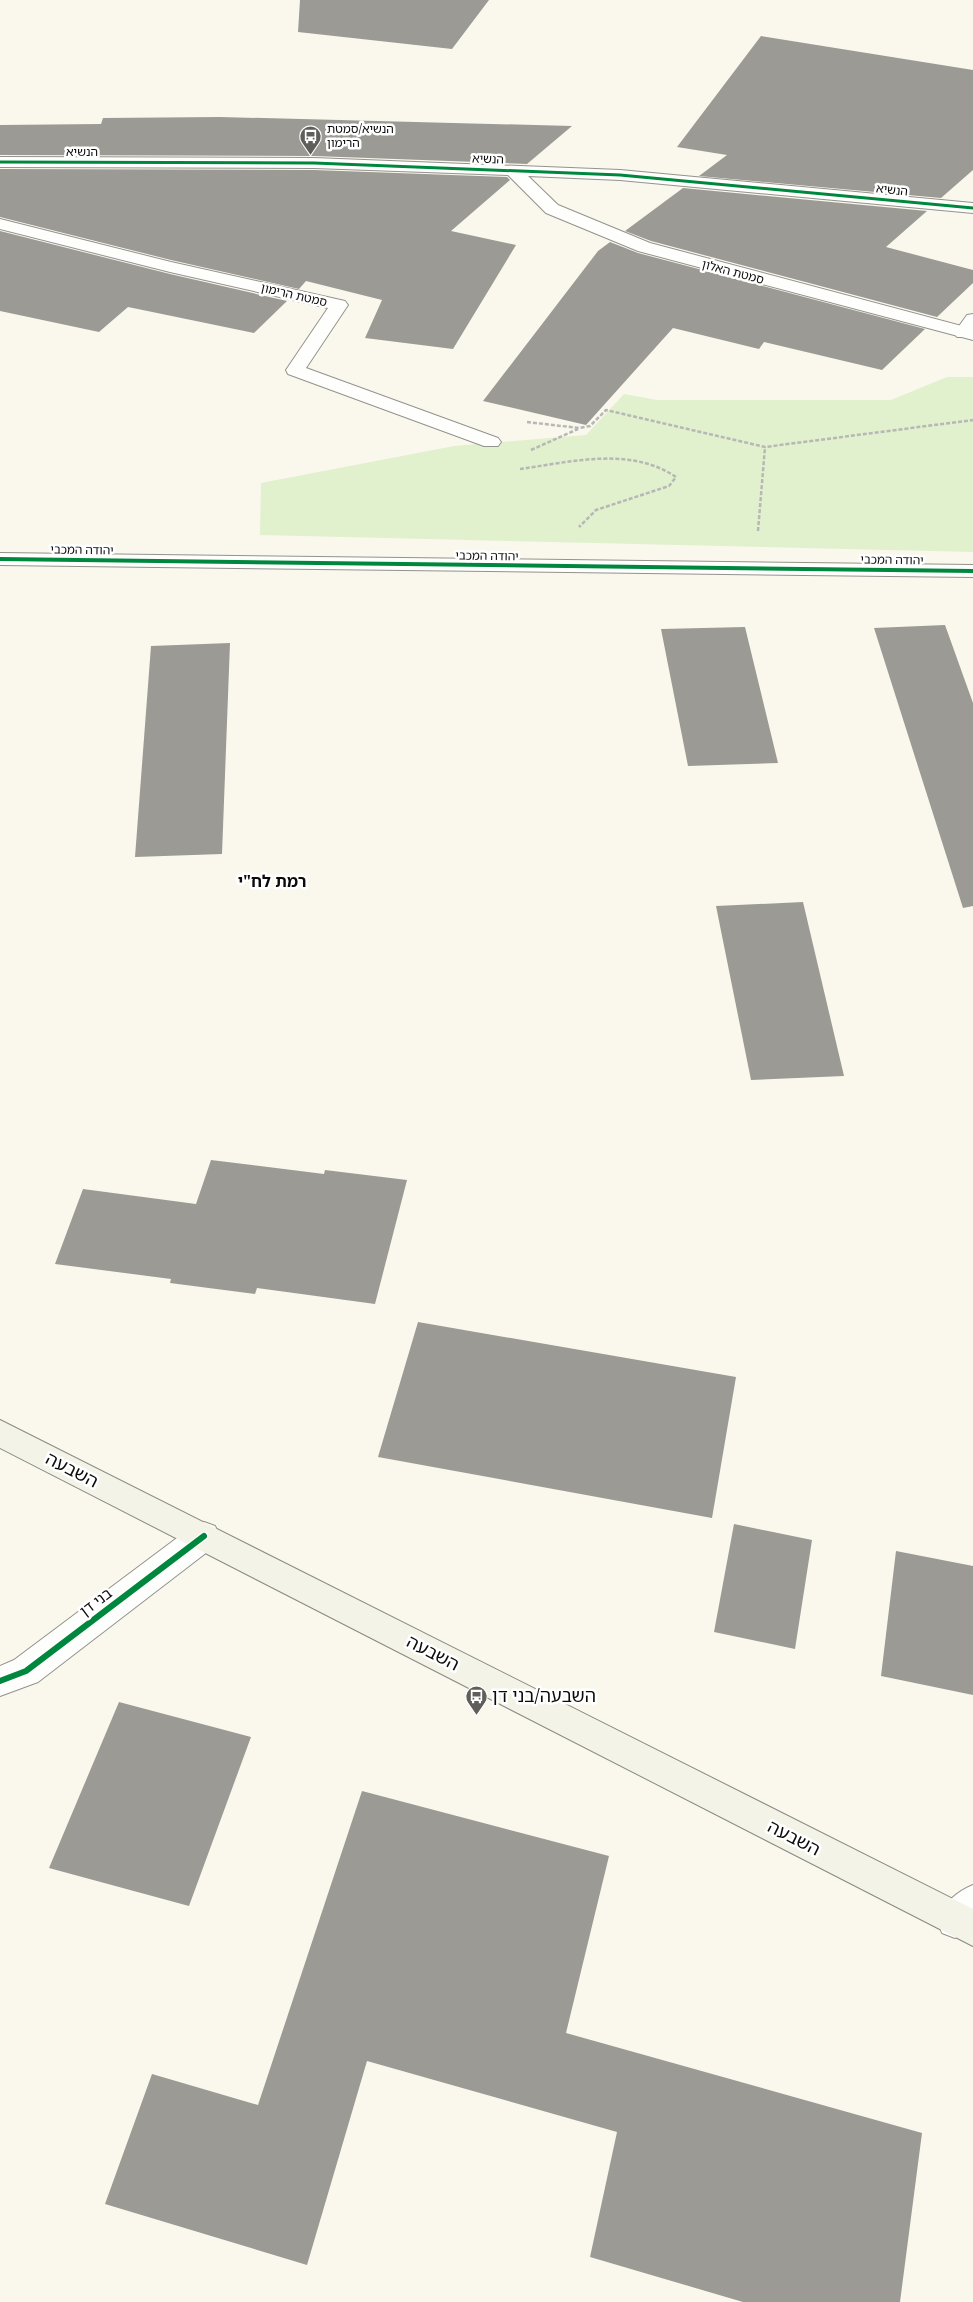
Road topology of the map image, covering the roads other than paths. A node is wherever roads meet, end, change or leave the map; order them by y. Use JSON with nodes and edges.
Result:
{"nodes":[{"id":1,"x":0,"y":162,"type":"edge"},
{"id":2,"x":512,"y":170,"type":"junction"},
{"id":3,"x":973,"y":208,"type":"edge"},
{"id":4,"x":0,"y":224,"type":"edge"},
{"id":5,"x":970,"y":329,"type":"edge"},
{"id":6,"x":491,"y":442,"type":"road end"},
{"id":7,"x":0,"y":559,"type":"edge"},
{"id":8,"x":973,"y":571,"type":"edge"},
{"id":9,"x":0,"y":1433,"type":"edge"},
{"id":10,"x":204,"y":1536,"type":"junction"},
{"id":11,"x":0,"y":1682,"type":"edge"},
{"id":12,"x":967,"y":1917,"type":"edge"}],
"edges":[{"from":1,"to":2,"type":"street","name":"הנשיא"},
{"from":2,"to":3,"type":"street","name":"הנשיא"},
{"from":2,"to":5,"type":"street","name":"סמטת האלון"},
{"from":4,"to":6,"type":"street","name":"סמטת הרימון"},
{"from":7,"to":8,"type":"street","name":"יהודה המכבי"},
{"from":9,"to":10,"type":"main road","name":"השבעה"},
{"from":10,"to":11,"type":"street","name":"בני דן"},
{"from":10,"to":12,"type":"main road","name":"השבעה"}]}
